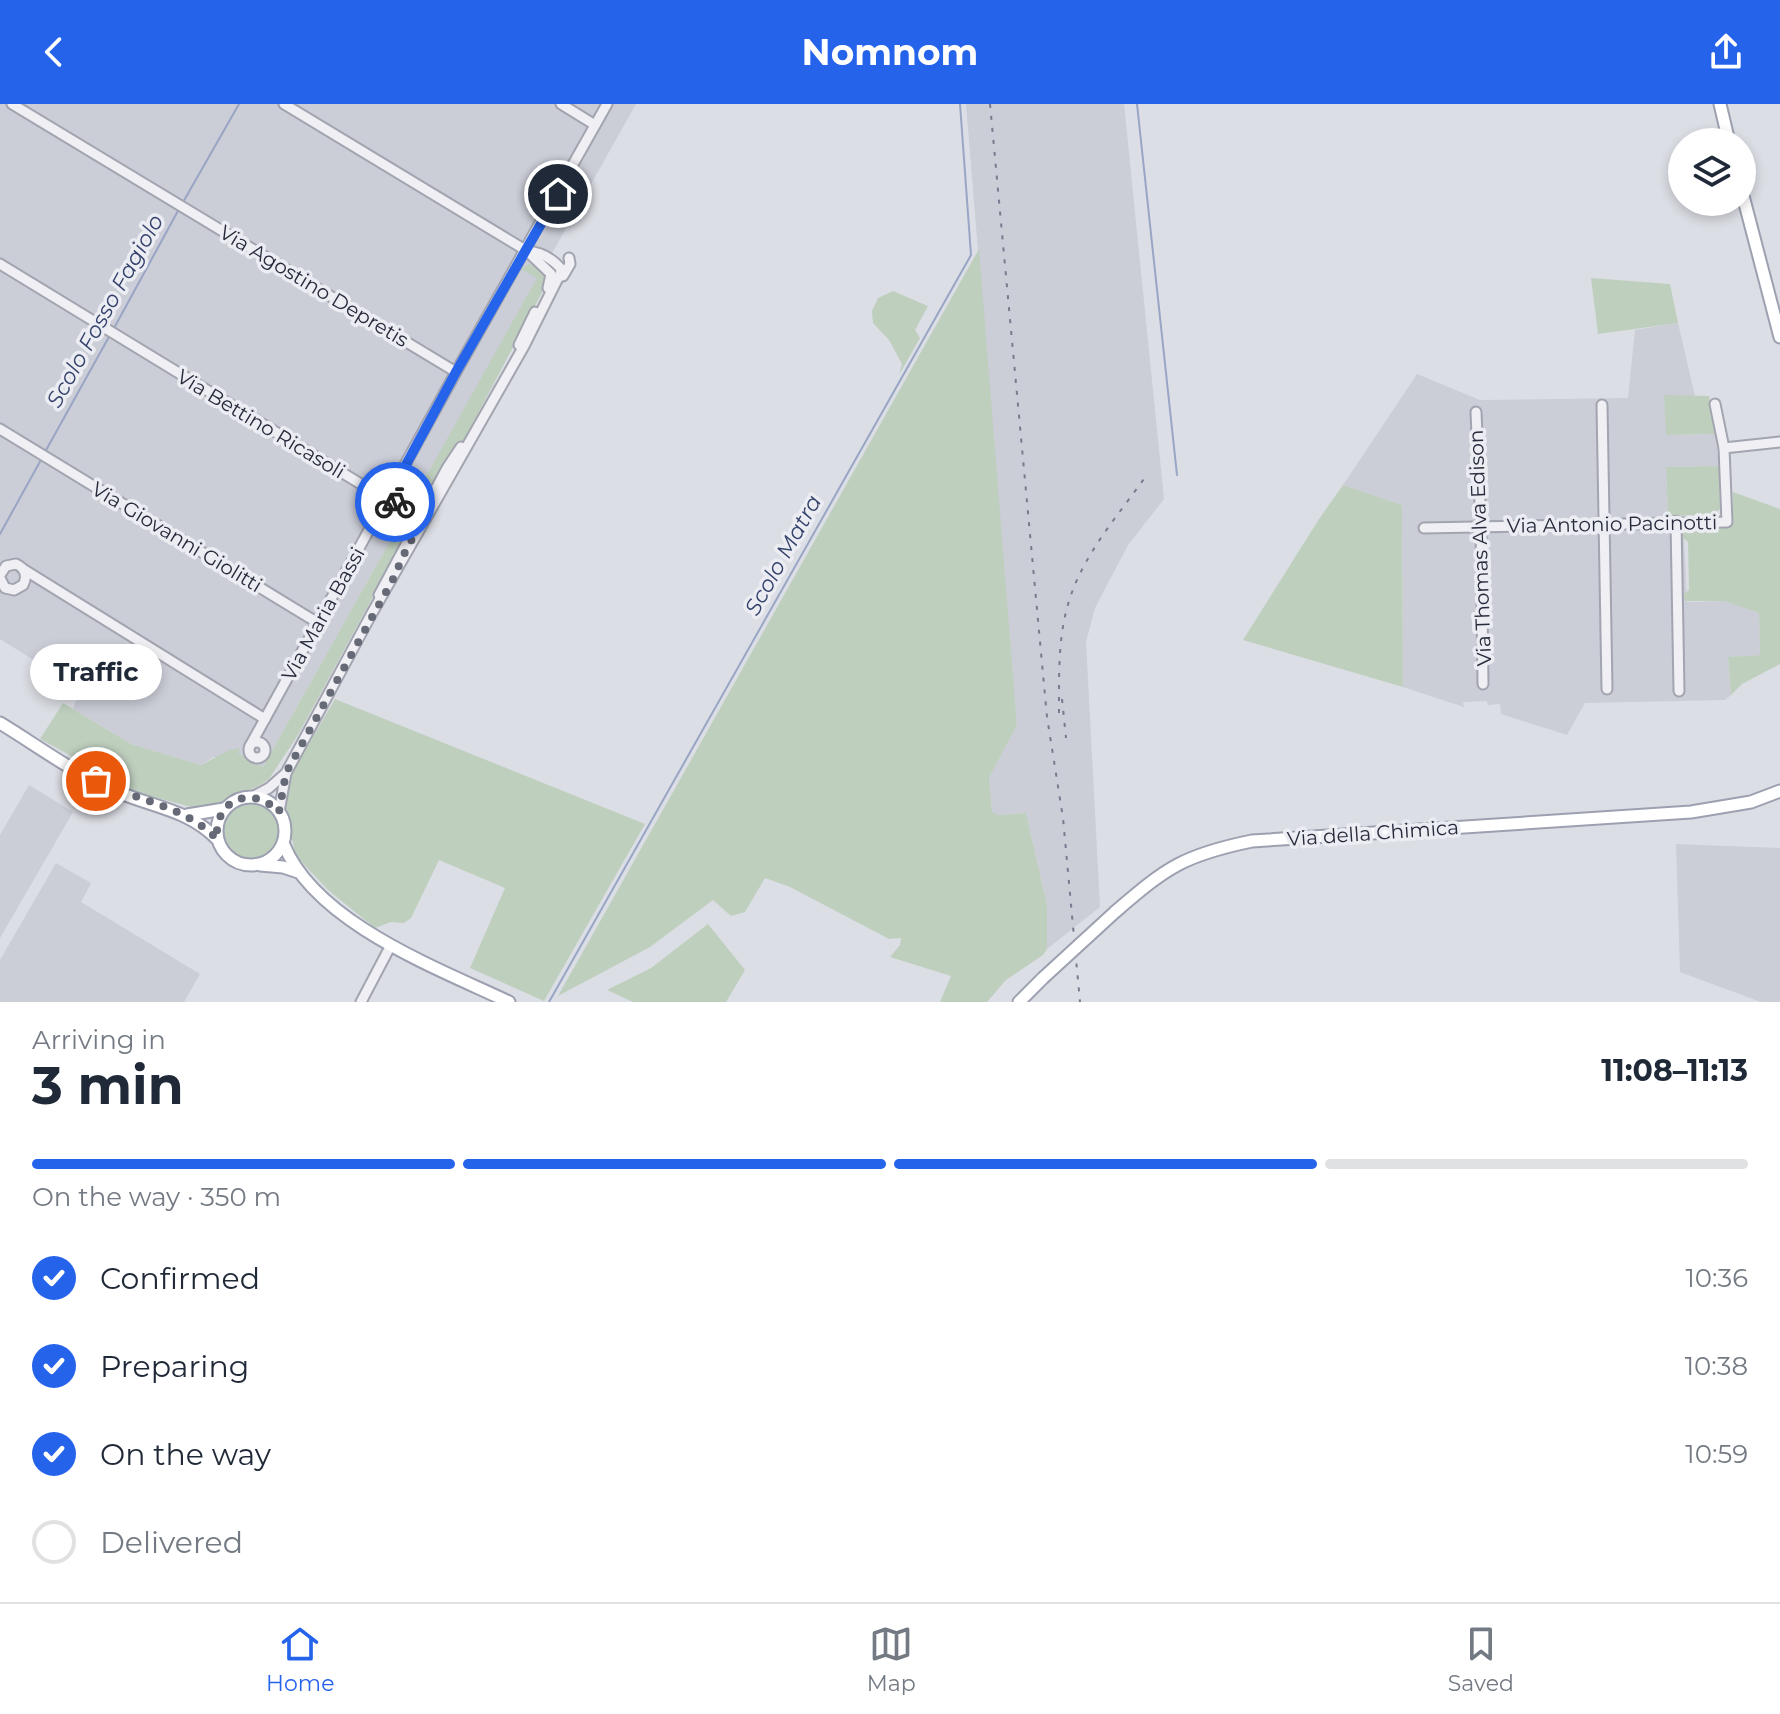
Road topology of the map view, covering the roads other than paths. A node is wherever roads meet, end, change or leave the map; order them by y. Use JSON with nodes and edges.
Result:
{"nodes":[{"id":1,"x":12,"y":104,"type":"edge"},
{"id":2,"x":284,"y":104,"type":"edge"},
{"id":3,"x":561,"y":104,"type":"edge"},
{"id":4,"x":607,"y":104,"type":"edge"},
{"id":5,"x":1720,"y":104,"type":"edge"},
{"id":6,"x":595,"y":125,"type":"junction"},
{"id":7,"x":1726,"y":128,"type":"edge"},
{"id":8,"x":1748,"y":216,"type":"edge"},
{"id":9,"x":527,"y":251,"type":"junction"},
{"id":10,"x":0,"y":264,"type":"edge"},
{"id":11,"x":1780,"y":337,"type":"edge"},
{"id":12,"x":513,"y":361,"type":"junction"},
{"id":13,"x":456,"y":372,"type":"junction"},
{"id":14,"x":1715,"y":404,"type":"dead end"},
{"id":15,"x":1602,"y":405,"type":"dead end"},
{"id":16,"x":1476,"y":412,"type":"dead end"},
{"id":17,"x":477,"y":427,"type":"junction"},
{"id":18,"x":0,"y":429,"type":"edge"},
{"id":19,"x":1777,"y":440,"type":"edge"},
{"id":20,"x":1724,"y":448,"type":"junction"},
{"id":21,"x":455,"y":469,"type":"junction"},
{"id":22,"x":387,"y":500,"type":"junction"},
{"id":23,"x":426,"y":505,"type":"junction"},
{"id":24,"x":407,"y":511,"type":"junction"},
{"id":25,"x":420,"y":517,"type":"junction"},
{"id":26,"x":1676,"y":521,"type":"junction"},
{"id":27,"x":1604,"y":525,"type":"junction"},
{"id":28,"x":1481,"y":527,"type":"junction"},
{"id":29,"x":1424,"y":528,"type":"dead end"},
{"id":30,"x":412,"y":530,"type":"junction"},
{"id":31,"x":23,"y":569,"type":"junction"},
{"id":32,"x":397,"y":572,"type":"junction"},
{"id":33,"x":0,"y":577,"type":"edge"},
{"id":34,"x":372,"y":613,"type":"junction"},
{"id":35,"x":318,"y":623,"type":"junction"},
{"id":36,"x":1483,"y":684,"type":"dead end"},
{"id":37,"x":1607,"y":689,"type":"dead end"},
{"id":38,"x":1679,"y":691,"type":"dead end"},
{"id":39,"x":265,"y":719,"type":"junction"},
{"id":40,"x":0,"y":723,"type":"edge"},
{"id":41,"x":250,"y":746,"type":"dead end"},
{"id":42,"x":286,"y":773,"type":"junction"},
{"id":43,"x":1780,"y":791,"type":"edge"},
{"id":44,"x":254,"y":796,"type":"junction"},
{"id":45,"x":224,"y":809,"type":"junction"},
{"id":46,"x":279,"y":812,"type":"junction"},
{"id":47,"x":187,"y":815,"type":"junction"},
{"id":48,"x":217,"y":839,"type":"junction"},
{"id":49,"x":284,"y":845,"type":"junction"},
{"id":50,"x":259,"y":865,"type":"junction"},
{"id":51,"x":298,"y":872,"type":"junction"},
{"id":52,"x":391,"y":945,"type":"junction"},
{"id":53,"x":361,"y":1002,"type":"edge"},
{"id":54,"x":509,"y":1002,"type":"edge"},
{"id":55,"x":1019,"y":1002,"type":"edge"}],
"edges":[{"from":1,"to":13,"type":"street","name":"Via Agostino Depretis"},
{"from":2,"to":9,"type":"street"},
{"from":3,"to":6,"type":"street"},
{"from":4,"to":6,"type":"street","name":"Via Maria Bassi"},
{"from":5,"to":7,"type":"main road"},
{"from":6,"to":9,"type":"street","name":"Via Maria Bassi"},
{"from":8,"to":11,"type":"main road"},
{"from":9,"to":12,"type":"street"},
{"from":9,"to":12,"type":"street"},
{"from":9,"to":13,"type":"street","name":"Via Maria Bassi"},
{"from":10,"to":22,"type":"street","name":"Via Bettino Ricasoli"},
{"from":12,"to":17,"type":"street"},
{"from":13,"to":22,"type":"street","name":"Via Maria Bassi"},
{"from":14,"to":20,"type":"street"},
{"from":15,"to":27,"type":"street"},
{"from":16,"to":28,"type":"street","name":"Via Thomas Alva Edison"},
{"from":17,"to":21,"type":"street"},
{"from":17,"to":23,"type":"street"},
{"from":18,"to":35,"type":"street","name":"Via Giovanni Giolitti"},
{"from":19,"to":20,"type":"street"},
{"from":20,"to":26,"type":"street","name":"Via Antonio Pacinotti"},
{"from":21,"to":25,"type":"street"},
{"from":21,"to":32,"type":"street"},
{"from":22,"to":24,"type":"street","name":"Via Bettino Ricasoli"},
{"from":22,"to":35,"type":"street","name":"Via Maria Bassi"},
{"from":23,"to":24,"type":"street"},
{"from":23,"to":25,"type":"street"},
{"from":24,"to":25,"type":"street"},
{"from":24,"to":30,"type":"street"},
{"from":25,"to":30,"type":"street"},
{"from":25,"to":32,"type":"street"},
{"from":26,"to":27,"type":"street","name":"Via Antonio Pacinotti"},
{"from":26,"to":38,"type":"street"},
{"from":27,"to":28,"type":"street","name":"Via Antonio Pacinotti"},
{"from":27,"to":37,"type":"street"},
{"from":28,"to":29,"type":"street","name":"Via Antonio Pacinotti"},
{"from":28,"to":36,"type":"street","name":"Via Thomas Alva Edison"},
{"from":30,"to":34,"type":"street"},
{"from":31,"to":33,"type":"street"},
{"from":31,"to":33,"type":"street"},
{"from":31,"to":39,"type":"street"},
{"from":32,"to":34,"type":"street"},
{"from":34,"to":42,"type":"street"},
{"from":35,"to":39,"type":"street","name":"Via Maria Bassi"},
{"from":39,"to":41,"type":"street","name":"Via Maria Bassi"},
{"from":40,"to":47,"type":"main road"},
{"from":42,"to":44,"type":"street"},
{"from":42,"to":46,"type":"street"},
{"from":43,"to":55,"type":"main road","name":"Via della Chimica","bridge":true},
{"from":44,"to":45,"type":"main road"},
{"from":44,"to":46,"type":"main road"},
{"from":45,"to":47,"type":"main road"},
{"from":45,"to":48,"type":"main road"},
{"from":46,"to":49,"type":"main road"},
{"from":47,"to":48,"type":"main road"},
{"from":48,"to":50,"type":"main road"},
{"from":49,"to":50,"type":"main road"},
{"from":49,"to":51,"type":"main road"},
{"from":50,"to":51,"type":"main road"},
{"from":51,"to":52,"type":"main road"},
{"from":52,"to":53,"type":"street"},
{"from":52,"to":54,"type":"main road"}]}
